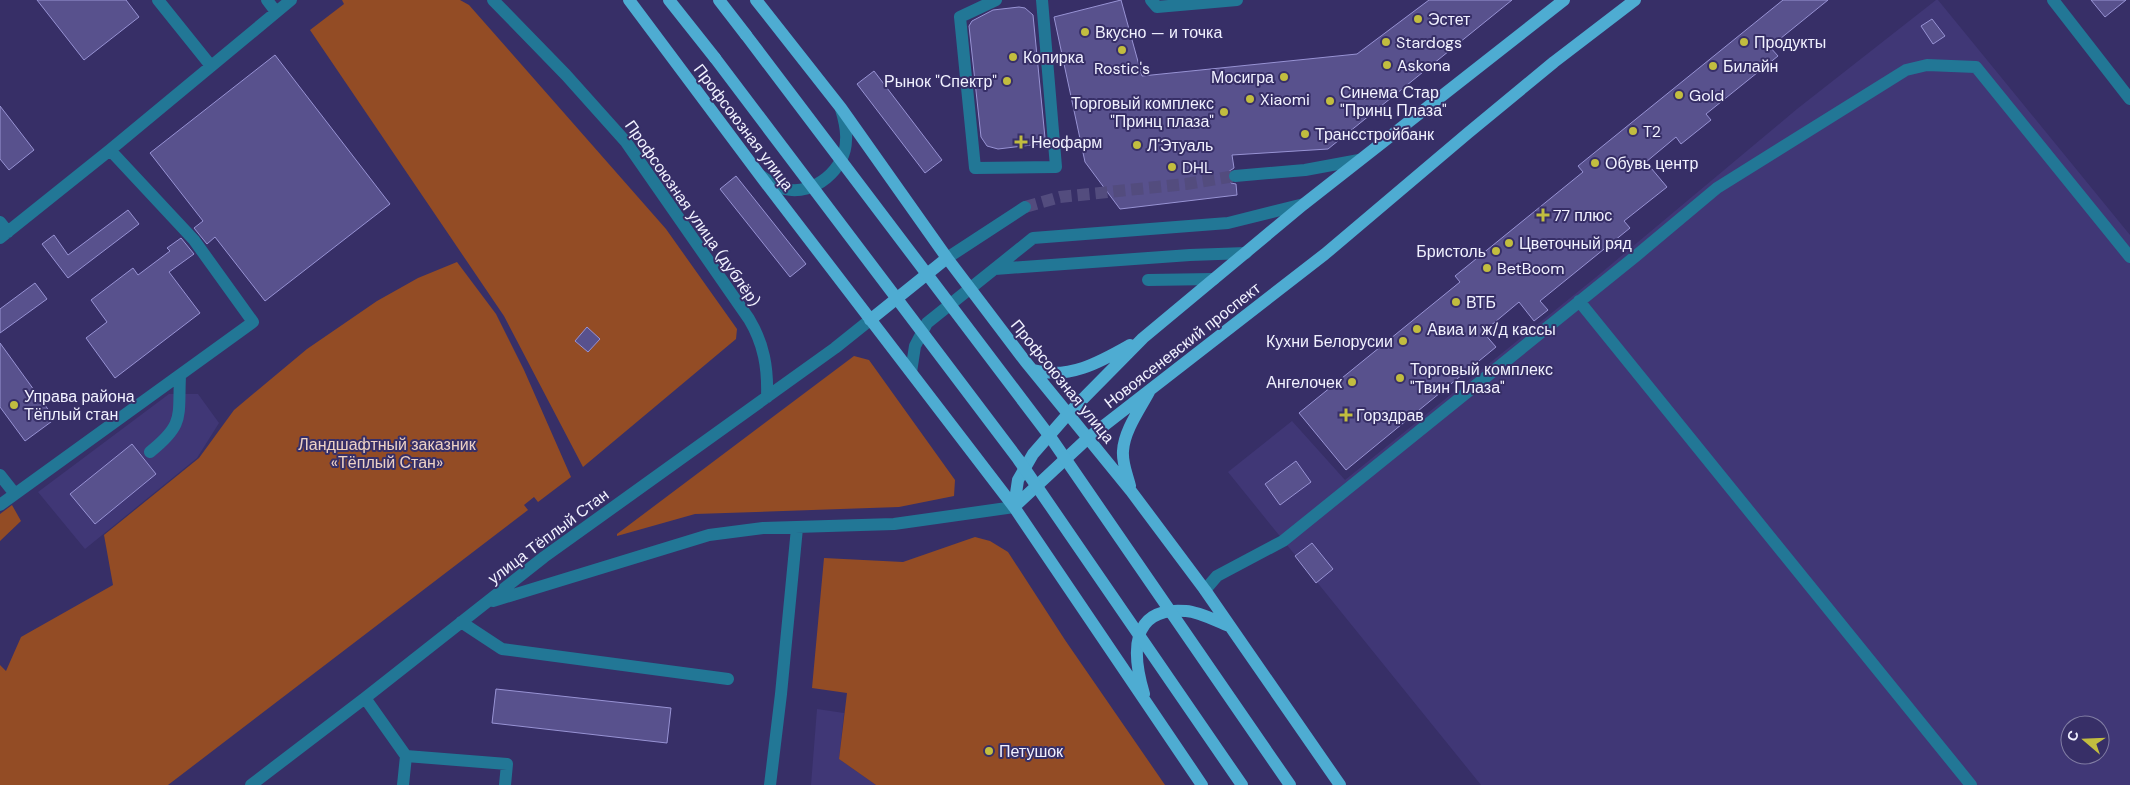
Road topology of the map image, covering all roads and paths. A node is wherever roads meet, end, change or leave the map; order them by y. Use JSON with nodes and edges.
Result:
{"nodes":[{"id":1,"x":158,"y":0,"type":"edge"},
{"id":2,"x":267,"y":0,"type":"edge"},
{"id":3,"x":290,"y":0,"type":"edge"},
{"id":4,"x":493,"y":0,"type":"edge"},
{"id":5,"x":629,"y":0,"type":"edge"},
{"id":6,"x":669,"y":0,"type":"edge"},
{"id":7,"x":719,"y":0,"type":"edge"},
{"id":8,"x":756,"y":0,"type":"edge"},
{"id":9,"x":996,"y":0,"type":"edge"},
{"id":10,"x":1042,"y":0,"type":"edge"},
{"id":11,"x":1151,"y":0,"type":"edge"},
{"id":12,"x":1237,"y":0,"type":"edge"},
{"id":13,"x":1564,"y":0,"type":"edge"},
{"id":14,"x":1635,"y":0,"type":"edge"},
{"id":15,"x":2052,"y":0,"type":"edge"},
{"id":16,"x":276,"y":12,"type":"junction"},
{"id":17,"x":211,"y":66,"type":"junction"},
{"id":18,"x":2128,"y":92,"type":"edge"},
{"id":19,"x":841,"y":108,"type":"junction"},
{"id":20,"x":110,"y":150,"type":"junction"},
{"id":21,"x":1359,"y":160,"type":"junction"},
{"id":22,"x":759,"y":174,"type":"junction"},
{"id":23,"x":1235,"y":176,"type":"tunnel mouth"},
{"id":24,"x":1304,"y":204,"type":"junction"},
{"id":25,"x":1025,"y":207,"type":"tunnel mouth"},
{"id":26,"x":3,"y":231,"type":"edge"},
{"id":27,"x":1246,"y":253,"type":"junction"},
{"id":28,"x":2130,"y":257,"type":"edge"},
{"id":29,"x":947,"y":258,"type":"junction"},
{"id":30,"x":995,"y":269,"type":"junction"},
{"id":31,"x":1148,"y":280,"type":"dead end"},
{"id":32,"x":1214,"y":280,"type":"junction"},
{"id":33,"x":970,"y":289,"type":"junction"},
{"id":34,"x":1579,"y":301,"type":"junction"},
{"id":35,"x":870,"y":320,"type":"junction"},
{"id":36,"x":1144,"y":338,"type":"junction"},
{"id":37,"x":1033,"y":370,"type":"junction"},
{"id":38,"x":911,"y":372,"type":"junction"},
{"id":39,"x":180,"y":376,"type":"junction"},
{"id":40,"x":1151,"y":388,"type":"junction"},
{"id":41,"x":767,"y":396,"type":"junction"},
{"id":42,"x":1068,"y":414,"type":"junction"},
{"id":43,"x":1088,"y":438,"type":"junction"},
{"id":44,"x":150,"y":452,"type":"dead end"},
{"id":45,"x":0,"y":475,"type":"edge"},
{"id":46,"x":1131,"y":491,"type":"junction"},
{"id":47,"x":14,"y":494,"type":"junction"},
{"id":48,"x":0,"y":505,"type":"edge"},
{"id":49,"x":1014,"y":507,"type":"junction"},
{"id":50,"x":797,"y":528,"type":"junction"},
{"id":51,"x":1204,"y":590,"type":"junction"},
{"id":52,"x":486,"y":603,"type":"junction"},
{"id":53,"x":461,"y":622,"type":"junction"},
{"id":54,"x":1230,"y":626,"type":"junction"},
{"id":55,"x":728,"y":679,"type":"dead end"},
{"id":56,"x":366,"y":698,"type":"junction"},
{"id":57,"x":1148,"y":707,"type":"junction"},
{"id":58,"x":406,"y":756,"type":"junction"},
{"id":59,"x":251,"y":785,"type":"edge"},
{"id":60,"x":403,"y":785,"type":"edge"},
{"id":61,"x":505,"y":785,"type":"edge"},
{"id":62,"x":770,"y":785,"type":"edge"},
{"id":63,"x":1202,"y":785,"type":"edge"},
{"id":64,"x":1242,"y":785,"type":"edge"},
{"id":65,"x":1290,"y":785,"type":"edge"},
{"id":66,"x":1340,"y":785,"type":"edge"},
{"id":67,"x":1971,"y":785,"type":"edge"}],
"edges":[{"from":1,"to":17,"type":"street"},
{"from":2,"to":16,"type":"street"},
{"from":3,"to":16,"type":"street"},
{"from":4,"to":41,"type":"street","name":"Профсоюзная улица (дублёр)"},
{"from":5,"to":22,"type":"main road","name":"Профсоюзная улица"},
{"from":6,"to":64,"type":"main road","name":"Профсоюзная улица","bridge":true},
{"from":7,"to":65,"type":"main road","bridge":true},
{"from":8,"to":19,"type":"main road","name":"Профсоюзная улица"},
{"from":9,"to":10,"type":"street"},
{"from":11,"to":12,"type":"street"},
{"from":13,"to":21,"type":"main road","name":"Новоясеневский проспект"},
{"from":14,"to":40,"type":"main road","name":"Новоясеневский проспект"},
{"from":15,"to":18,"type":"street"},
{"from":16,"to":17,"type":"street"},
{"from":17,"to":20,"type":"street"},
{"from":19,"to":22,"type":"street"},
{"from":19,"to":29,"type":"main road","name":"Профсоюзная улица"},
{"from":20,"to":26,"type":"street"},
{"from":20,"to":39,"type":"street"},
{"from":21,"to":23,"type":"street"},
{"from":21,"to":24,"type":"main road","name":"Новоясеневский проспект"},
{"from":22,"to":35,"type":"main road","name":"Профсоюзная улица"},
{"from":24,"to":27,"type":"main road","name":"Новоясеневский проспект"},
{"from":24,"to":30,"type":"street"},
{"from":25,"to":29,"type":"street"},
{"from":27,"to":30,"type":"street"},
{"from":27,"to":32,"type":"main road","name":"Новоясеневский проспект"},
{"from":28,"to":34,"type":"street"},
{"from":29,"to":33,"type":"main road","name":"Профсоюзная улица"},
{"from":29,"to":35,"type":"main road"},
{"from":30,"to":33,"type":"street"},
{"from":31,"to":32,"type":"street"},
{"from":32,"to":36,"type":"main road","name":"Новоясеневский проспект"},
{"from":33,"to":37,"type":"main road","name":"Профсоюзная улица"},
{"from":33,"to":38,"type":"street"},
{"from":34,"to":51,"type":"street"},
{"from":34,"to":67,"type":"street"},
{"from":35,"to":38,"type":"main road","name":"Профсоюзная улица"},
{"from":35,"to":41,"type":"street","name":"улица Тёплый Стан"},
{"from":36,"to":37,"type":"main road"},
{"from":36,"to":42,"type":"main road","name":"Новоясеневский проспект"},
{"from":37,"to":42,"type":"main road","name":"Профсоюзная улица"},
{"from":38,"to":49,"type":"main road","name":"Профсоюзная улица"},
{"from":39,"to":44,"type":"street"},
{"from":39,"to":47,"type":"street"},
{"from":40,"to":43,"type":"main road","name":"Новоясеневский проспект"},
{"from":40,"to":46,"type":"main road"},
{"from":41,"to":52,"type":"street","name":"улица Тёплый Стан"},
{"from":42,"to":43,"type":"main road","name":"Профсоюзная улица"},
{"from":42,"to":49,"type":"main road","name":"Новоясеневский проспект"},
{"from":43,"to":46,"type":"main road","name":"Профсоюзная улица"},
{"from":43,"to":49,"type":"main road","name":"Новоясеневский проспект"},
{"from":45,"to":47,"type":"street"},
{"from":46,"to":51,"type":"main road","name":"Профсоюзная улица"},
{"from":47,"to":48,"type":"street"},
{"from":49,"to":50,"type":"street"},
{"from":49,"to":57,"type":"main road","name":"Профсоюзная улица"},
{"from":50,"to":52,"type":"street"},
{"from":50,"to":62,"type":"street"},
{"from":51,"to":54,"type":"main road","name":"Профсоюзная улица"},
{"from":52,"to":53,"type":"street","name":"улица Тёплый Стан"},
{"from":53,"to":55,"type":"street"},
{"from":53,"to":56,"type":"street","name":"улица Тёплый Стан"},
{"from":54,"to":57,"type":"main road"},
{"from":54,"to":66,"type":"main road","name":"Профсоюзная улица"},
{"from":56,"to":58,"type":"street"},
{"from":56,"to":59,"type":"street","name":"улица Тёплый Стан"},
{"from":57,"to":63,"type":"main road","name":"Профсоюзная улица"},
{"from":58,"to":60,"type":"street"},
{"from":58,"to":61,"type":"street"}]}
